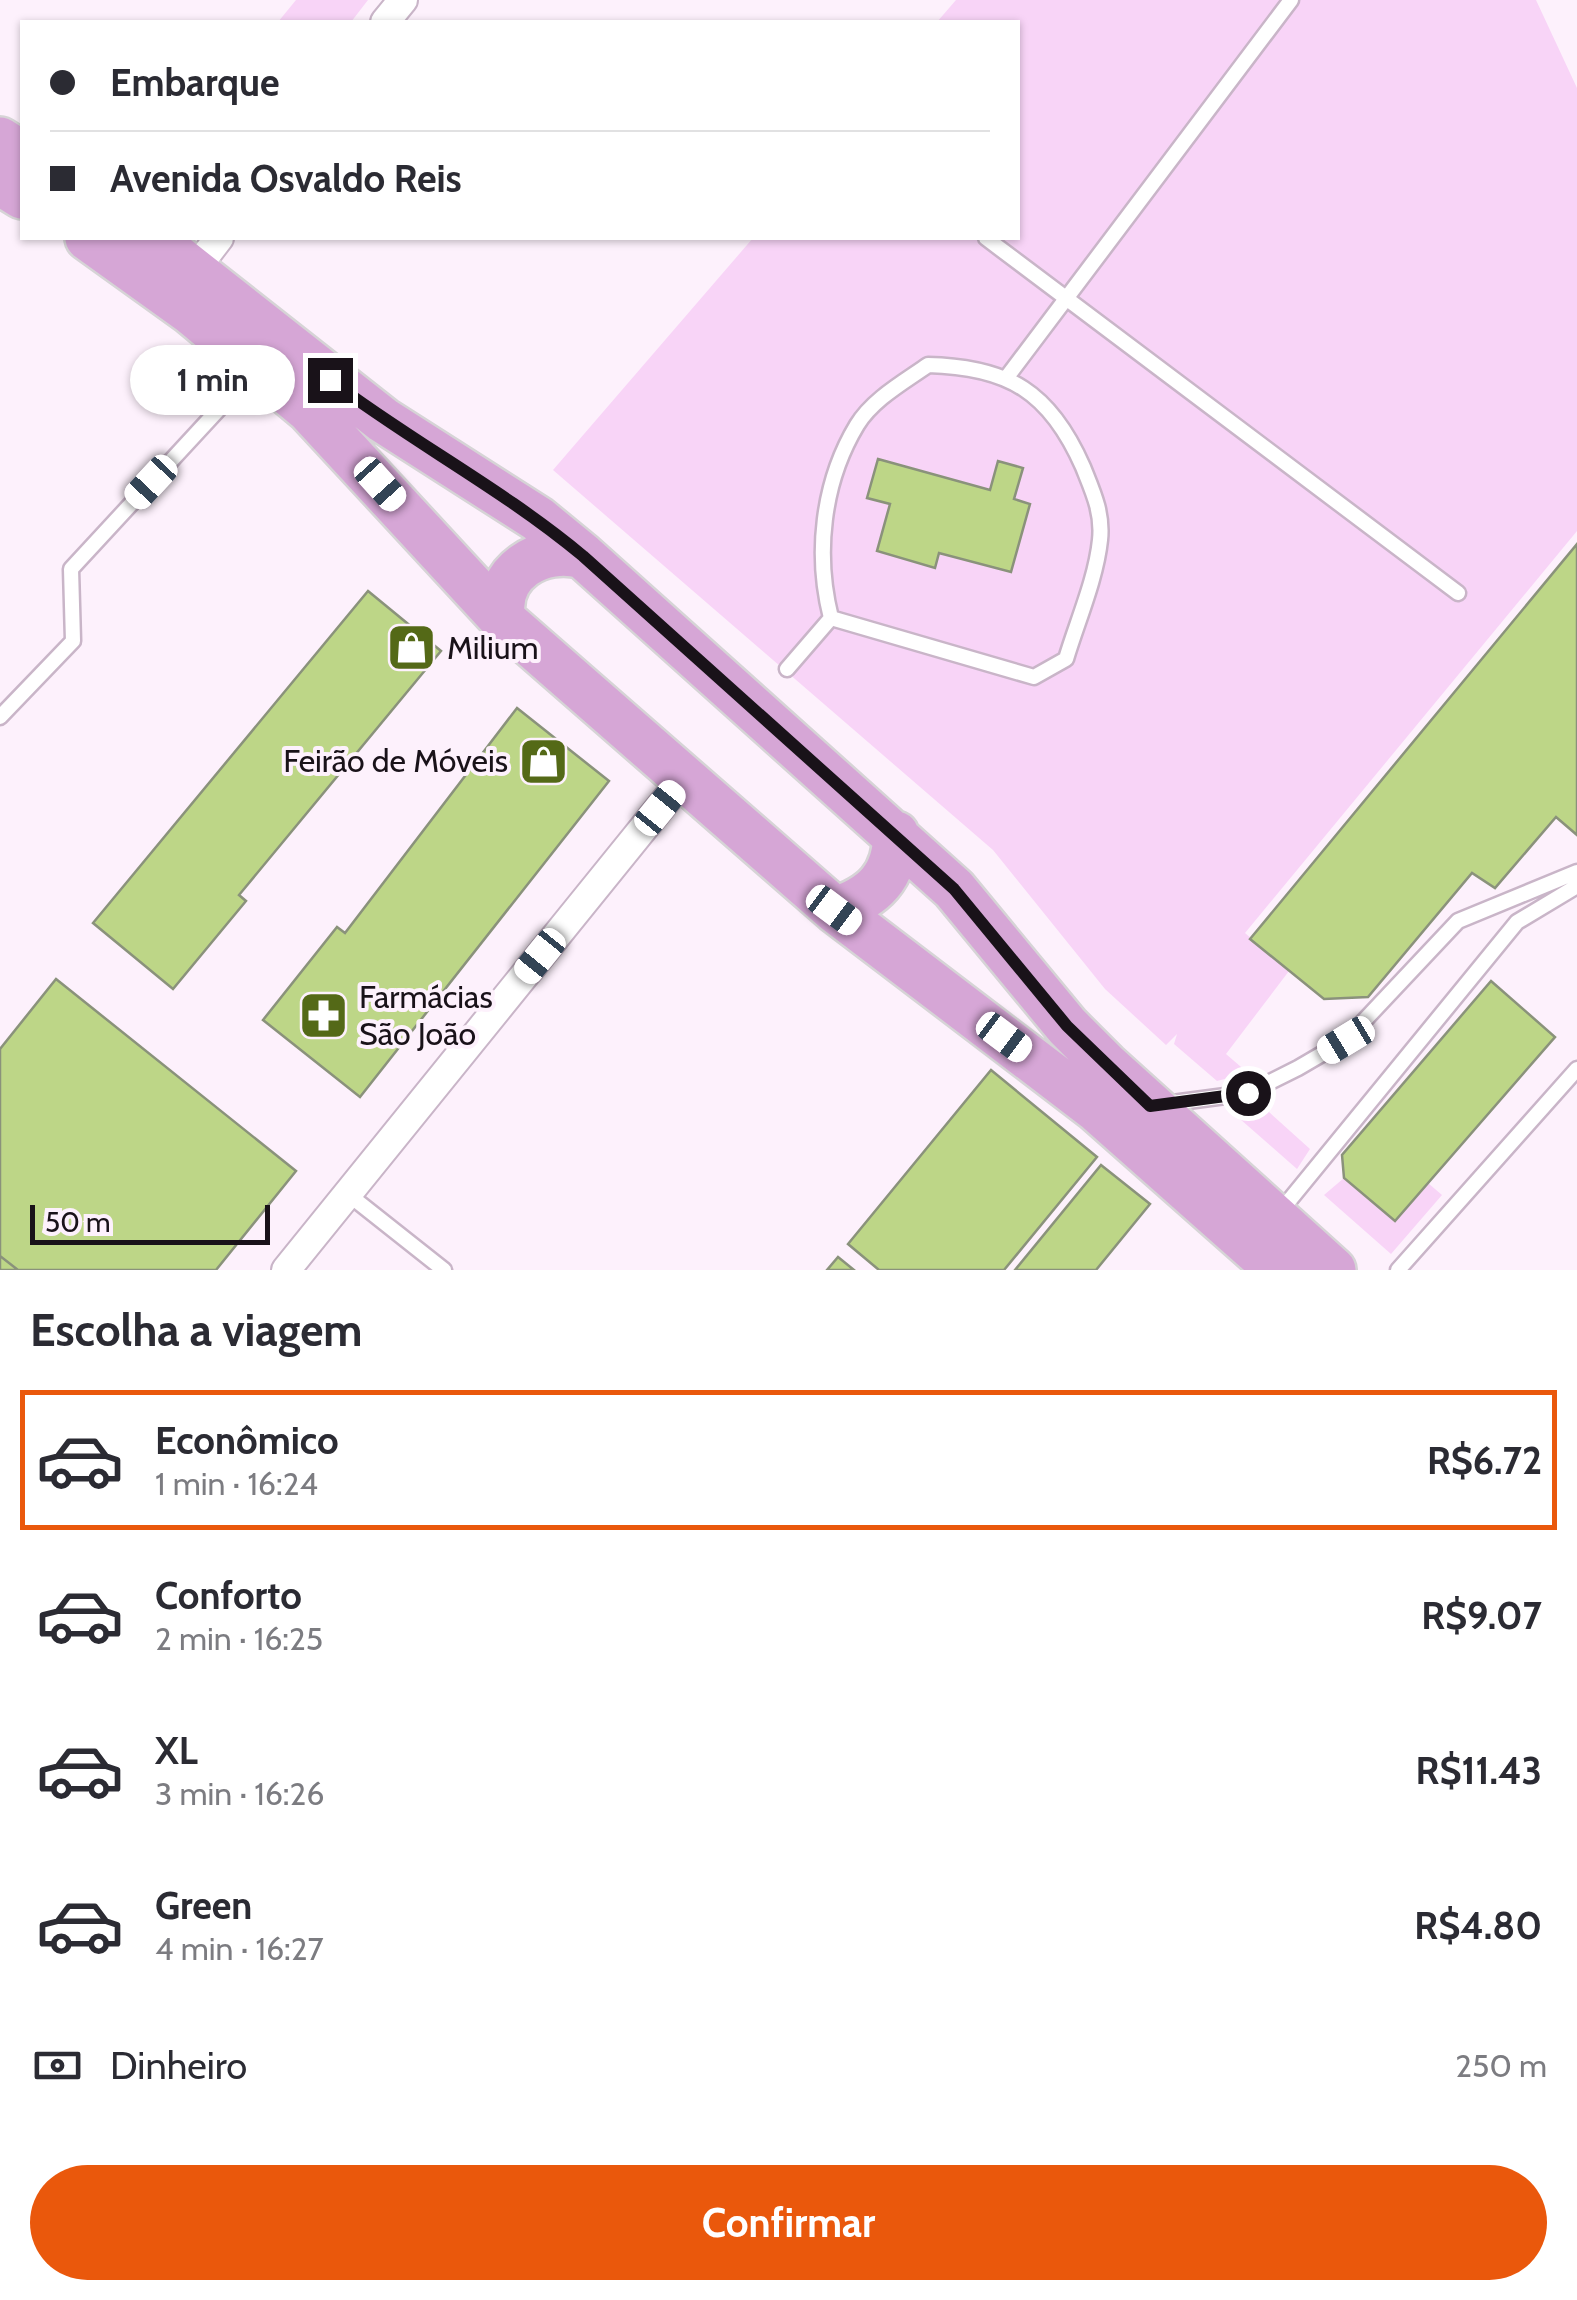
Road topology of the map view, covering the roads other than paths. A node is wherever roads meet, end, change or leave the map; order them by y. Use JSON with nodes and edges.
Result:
{"nodes":[{"id":1,"x":403,"y":0,"type":"edge"},
{"id":2,"x":1291,"y":0,"type":"edge"},
{"id":3,"x":387,"y":20,"type":"edge"},
{"id":4,"x":91,"y":240,"type":"edge"},
{"id":5,"x":159,"y":240,"type":"edge"},
{"id":6,"x":989,"y":240,"type":"edge"},
{"id":7,"x":208,"y":253,"type":"edge"},
{"id":8,"x":1067,"y":298,"type":"junction"},
{"id":9,"x":258,"y":367,"type":"junction"},
{"id":10,"x":1007,"y":377,"type":"junction"},
{"id":11,"x":583,"y":556,"type":"junction"},
{"id":12,"x":1458,"y":593,"type":"dead end"},
{"id":13,"x":832,"y":618,"type":"junction"},
{"id":14,"x":503,"y":620,"type":"junction"},
{"id":15,"x":787,"y":669,"type":"dead end"},
{"id":16,"x":0,"y":717,"type":"edge"},
{"id":17,"x":684,"y":778,"type":"junction"},
{"id":18,"x":896,"y":834,"type":"junction"},
{"id":19,"x":1577,"y":872,"type":"edge"},
{"id":20,"x":1577,"y":886,"type":"edge"},
{"id":21,"x":1518,"y":895,"type":"junction"},
{"id":22,"x":834,"y":910,"type":"junction"},
{"id":23,"x":1534,"y":913,"type":"junction"},
{"id":24,"x":1577,"y":1069,"type":"edge"},
{"id":25,"x":1150,"y":1106,"type":"junction"},
{"id":26,"x":348,"y":1194,"type":"junction"},
{"id":27,"x":1275,"y":1218,"type":"junction"},
{"id":28,"x":286,"y":1270,"type":"edge"},
{"id":29,"x":444,"y":1270,"type":"edge"},
{"id":30,"x":1278,"y":1270,"type":"edge"},
{"id":31,"x":1334,"y":1270,"type":"edge"},
{"id":32,"x":1398,"y":1270,"type":"edge"}],
"edges":[{"from":1,"to":3,"type":"street"},
{"from":2,"to":8,"type":"lane"},
{"from":4,"to":9,"type":"main road"},
{"from":5,"to":7,"type":"main road"},
{"from":6,"to":8,"type":"lane"},
{"from":7,"to":11,"type":"main road"},
{"from":8,"to":10,"type":"lane"},
{"from":8,"to":12,"type":"lane"},
{"from":9,"to":14,"type":"main road"},
{"from":9,"to":16,"type":"lane"},
{"from":10,"to":13,"type":"lane"},
{"from":10,"to":13,"type":"lane"},
{"from":11,"to":14,"type":"main road"},
{"from":11,"to":18,"type":"main road"},
{"from":13,"to":15,"type":"lane"},
{"from":14,"to":17,"type":"main road"},
{"from":17,"to":22,"type":"main road"},
{"from":17,"to":26,"type":"street"},
{"from":18,"to":22,"type":"main road"},
{"from":18,"to":25,"type":"main road"},
{"from":19,"to":21,"type":"lane"},
{"from":20,"to":23,"type":"lane"},
{"from":21,"to":23,"type":"lane"},
{"from":21,"to":25,"type":"lane"},
{"from":22,"to":30,"type":"main road"},
{"from":23,"to":27,"type":"lane"},
{"from":24,"to":32,"type":"lane"},
{"from":25,"to":27,"type":"main road"},
{"from":26,"to":28,"type":"street"},
{"from":26,"to":29,"type":"lane"},
{"from":27,"to":31,"type":"main road"}]}
